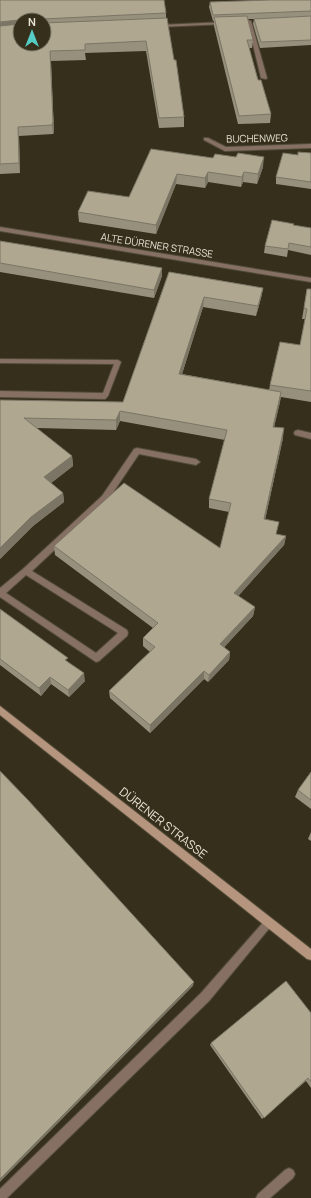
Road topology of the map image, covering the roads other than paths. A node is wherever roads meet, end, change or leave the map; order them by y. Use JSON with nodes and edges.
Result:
{"nodes":[{"id":1,"x":249,"y":21,"type":"junction"},
{"id":2,"x":257,"y":21,"type":"edge"},
{"id":3,"x":234,"y":22,"type":"edge"},
{"id":4,"x":242,"y":22,"type":"edge"},
{"id":5,"x":155,"y":26,"type":"edge"},
{"id":6,"x":264,"y":78,"type":"dead end"},
{"id":7,"x":206,"y":139,"type":"dead end"},
{"id":8,"x":311,"y":146,"type":"edge"},
{"id":9,"x":0,"y":229,"type":"edge"},
{"id":10,"x":311,"y":280,"type":"edge"},
{"id":11,"x":0,"y":361,"type":"edge"},
{"id":12,"x":0,"y":394,"type":"edge"},
{"id":13,"x":298,"y":434,"type":"dead end"},
{"id":14,"x":311,"y":436,"type":"edge"},
{"id":15,"x":196,"y":462,"type":"dead end"},
{"id":16,"x":26,"y":571,"type":"junction"},
{"id":17,"x":0,"y":593,"type":"edge"},
{"id":18,"x":0,"y":710,"type":"edge"},
{"id":19,"x":269,"y":922,"type":"junction"},
{"id":20,"x":311,"y":955,"type":"edge"},
{"id":21,"x":289,"y":1174,"type":"dead end"},
{"id":22,"x":0,"y":1197,"type":"edge"},
{"id":23,"x":262,"y":1198,"type":"edge"}],
"edges":[{"from":1,"to":2,"type":"street"},
{"from":1,"to":4,"type":"street"},
{"from":1,"to":6,"type":"street"},
{"from":3,"to":5,"type":"street"},
{"from":7,"to":8,"type":"street","name":"BUCHENWEG"},
{"from":9,"to":10,"type":"street","name":"ALTE DÜRENER STRASSE"},
{"from":11,"to":12,"type":"street"},
{"from":13,"to":14,"type":"street"},
{"from":15,"to":16,"type":"street"},
{"from":16,"to":17,"type":"street"},
{"from":16,"to":17,"type":"street"},
{"from":18,"to":19,"type":"main road","name":"DÜRENER STRASSE"},
{"from":19,"to":20,"type":"main road","name":"DÜRENER STRASSE"},
{"from":19,"to":22,"type":"street"},
{"from":21,"to":23,"type":"street"}]}
